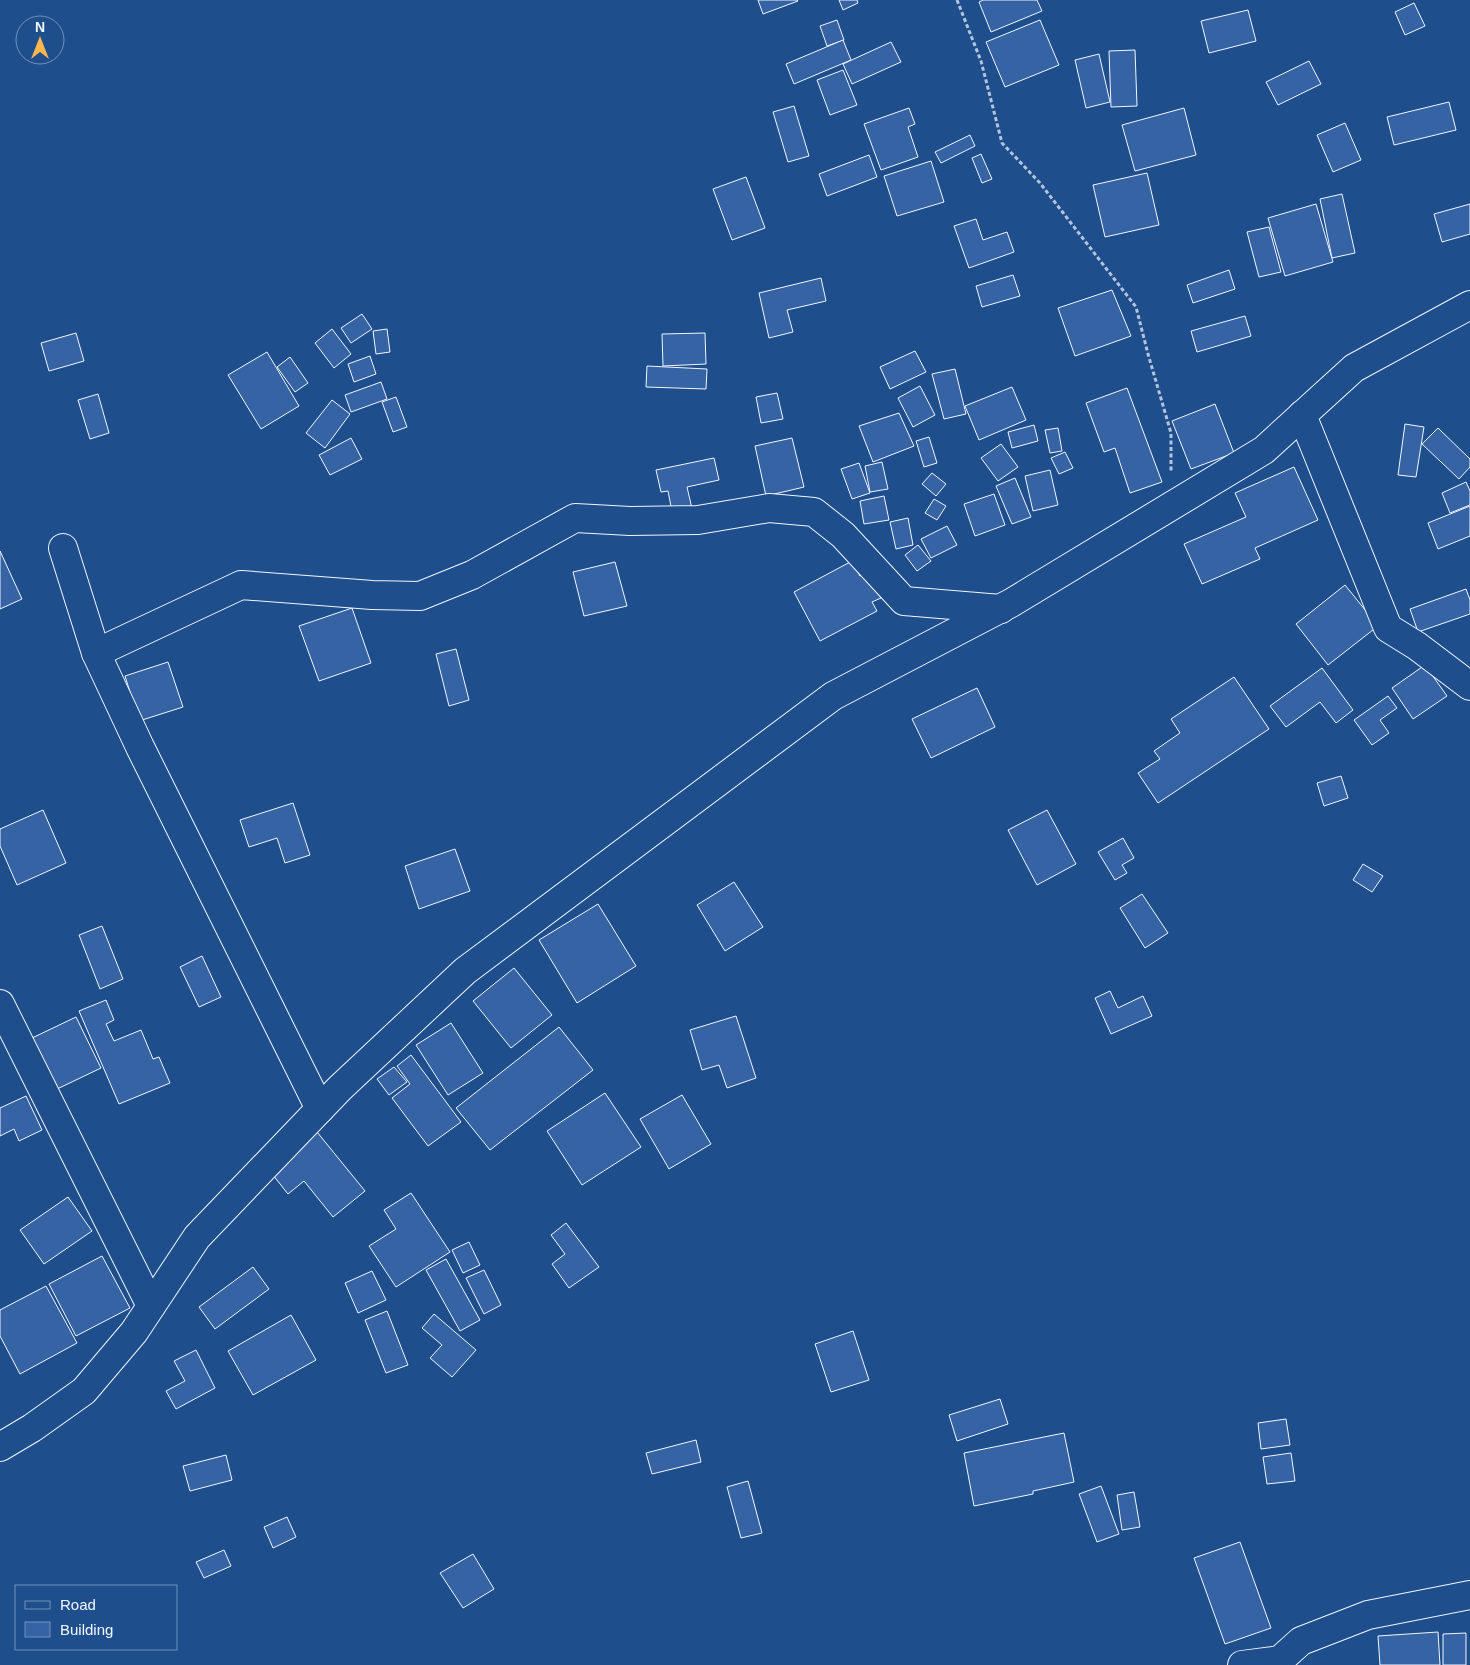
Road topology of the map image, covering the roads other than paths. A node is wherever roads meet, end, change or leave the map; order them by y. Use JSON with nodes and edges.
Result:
{"nodes":[{"id":1,"x":1470,"y":305,"type":"edge"},
{"id":2,"x":1302,"y":416,"type":"junction"},
{"id":3,"x":63,"y":548,"type":"dead end"},
{"id":4,"x":1001,"y":609,"type":"junction"},
{"id":5,"x":96,"y":653,"type":"junction"},
{"id":6,"x":1470,"y":686,"type":"edge"},
{"id":7,"x":0,"y":1004,"type":"edge"},
{"id":8,"x":320,"y":1109,"type":"junction"},
{"id":9,"x":151,"y":1306,"type":"junction"},
{"id":10,"x":0,"y":1447,"type":"edge"},
{"id":11,"x":1470,"y":1595,"type":"edge"},
{"id":12,"x":1242,"y":1665,"type":"edge"}],
"edges":[{"from":1,"to":2,"type":"street"},
{"from":2,"to":4,"type":"street"},
{"from":2,"to":6,"type":"street"},
{"from":3,"to":5,"type":"street"},
{"from":4,"to":5,"type":"street"},
{"from":4,"to":8,"type":"street"},
{"from":5,"to":8,"type":"street"},
{"from":7,"to":9,"type":"street"},
{"from":8,"to":9,"type":"street"},
{"from":9,"to":10,"type":"street"},
{"from":11,"to":12,"type":"street"}]}
